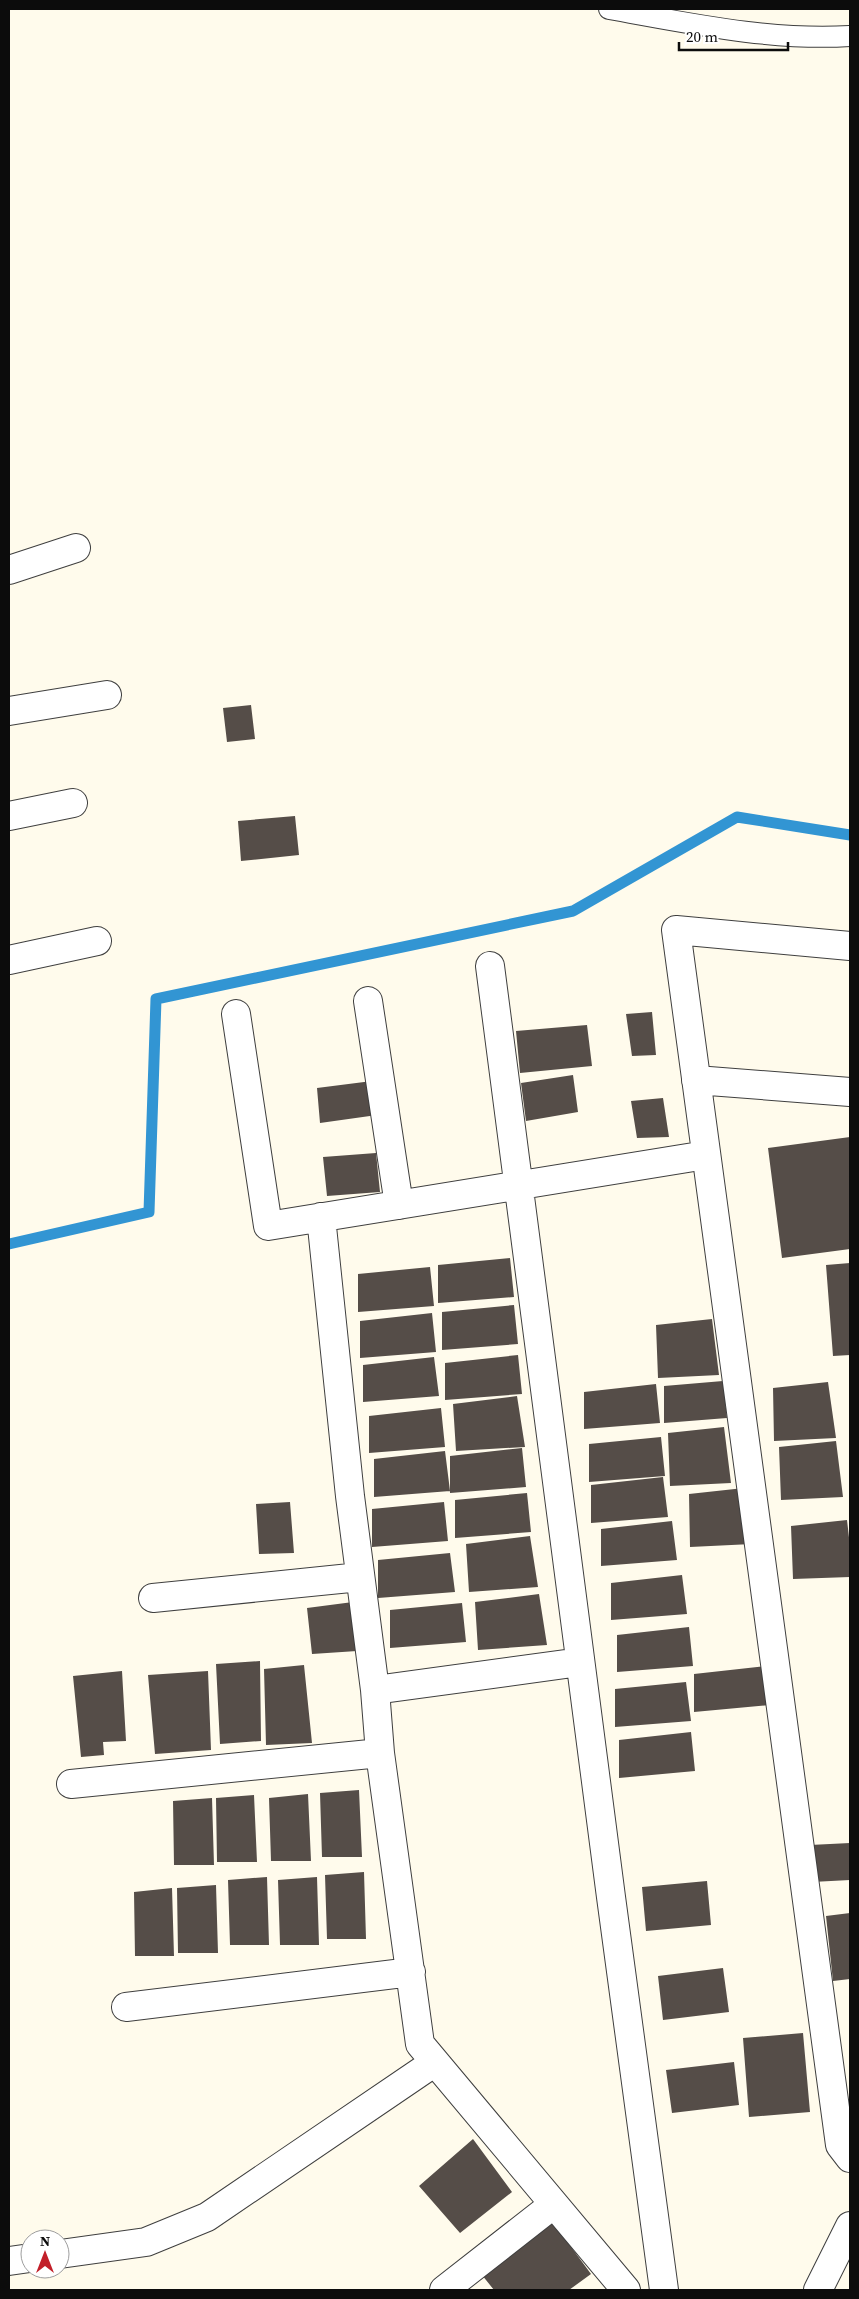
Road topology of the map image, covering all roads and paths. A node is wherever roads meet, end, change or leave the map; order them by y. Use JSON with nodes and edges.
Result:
{"nodes":[{"id":1,"x":609,"y":9,"type":"edge"},
{"id":2,"x":850,"y":36,"type":"edge"},
{"id":3,"x":76,"y":548,"type":"dead end"},
{"id":4,"x":9,"y":570,"type":"edge"},
{"id":5,"x":108,"y":695,"type":"dead end"},
{"id":6,"x":9,"y":711,"type":"edge"},
{"id":7,"x":73,"y":803,"type":"dead end"},
{"id":8,"x":9,"y":816,"type":"edge"},
{"id":9,"x":97,"y":941,"type":"dead end"},
{"id":10,"x":850,"y":946,"type":"edge"},
{"id":11,"x":9,"y":960,"type":"edge"},
{"id":12,"x":490,"y":966,"type":"dead end"},
{"id":13,"x":368,"y":1001,"type":"dead end"},
{"id":14,"x":236,"y":1014,"type":"dead end"},
{"id":15,"x":696,"y":1080,"type":"junction"},
{"id":16,"x":850,"y":1092,"type":"edge"},
{"id":17,"x":706,"y":1155,"type":"junction"},
{"id":18,"x":518,"y":1186,"type":"junction"},
{"id":19,"x":399,"y":1205,"type":"junction"},
{"id":20,"x":321,"y":1218,"type":"junction"},
{"id":21,"x":360,"y":1577,"type":"junction"},
{"id":22,"x":153,"y":1598,"type":"dead end"},
{"id":23,"x":580,"y":1662,"type":"junction"},
{"id":24,"x":375,"y":1690,"type":"junction"},
{"id":25,"x":380,"y":1752,"type":"junction"},
{"id":26,"x":70,"y":1784,"type":"dead end"},
{"id":27,"x":411,"y":1972,"type":"junction"},
{"id":28,"x":126,"y":2007,"type":"dead end"},
{"id":29,"x":435,"y":2062,"type":"junction"},
{"id":30,"x":850,"y":2158,"type":"edge"},
{"id":31,"x":554,"y":2204,"type":"junction"},
{"id":32,"x":850,"y":2226,"type":"edge"},
{"id":33,"x":70,"y":2253,"type":"edge"},
{"id":34,"x":444,"y":2290,"type":"edge"},
{"id":35,"x":626,"y":2290,"type":"edge"},
{"id":36,"x":664,"y":2290,"type":"edge"},
{"id":37,"x":818,"y":2290,"type":"edge"}],
"edges":[{"from":1,"to":2,"type":"lane"},
{"from":3,"to":4,"type":"street"},
{"from":5,"to":6,"type":"street"},
{"from":7,"to":8,"type":"street"},
{"from":9,"to":11,"type":"street"},
{"from":10,"to":15,"type":"street"},
{"from":12,"to":18,"type":"street"},
{"from":13,"to":19,"type":"street"},
{"from":14,"to":20,"type":"street"},
{"from":15,"to":16,"type":"street"},
{"from":15,"to":17,"type":"street"},
{"from":17,"to":18,"type":"street"},
{"from":17,"to":30,"type":"street"},
{"from":18,"to":19,"type":"street"},
{"from":18,"to":23,"type":"street"},
{"from":19,"to":20,"type":"street"},
{"from":20,"to":21,"type":"street"},
{"from":21,"to":22,"type":"street"},
{"from":21,"to":24,"type":"street"},
{"from":23,"to":24,"type":"street"},
{"from":23,"to":36,"type":"street"},
{"from":24,"to":25,"type":"street"},
{"from":25,"to":26,"type":"street"},
{"from":25,"to":27,"type":"street"},
{"from":27,"to":28,"type":"street"},
{"from":27,"to":29,"type":"street"},
{"from":29,"to":31,"type":"street"},
{"from":29,"to":33,"type":"street"},
{"from":31,"to":34,"type":"street"},
{"from":31,"to":35,"type":"street"},
{"from":32,"to":37,"type":"street"}]}
